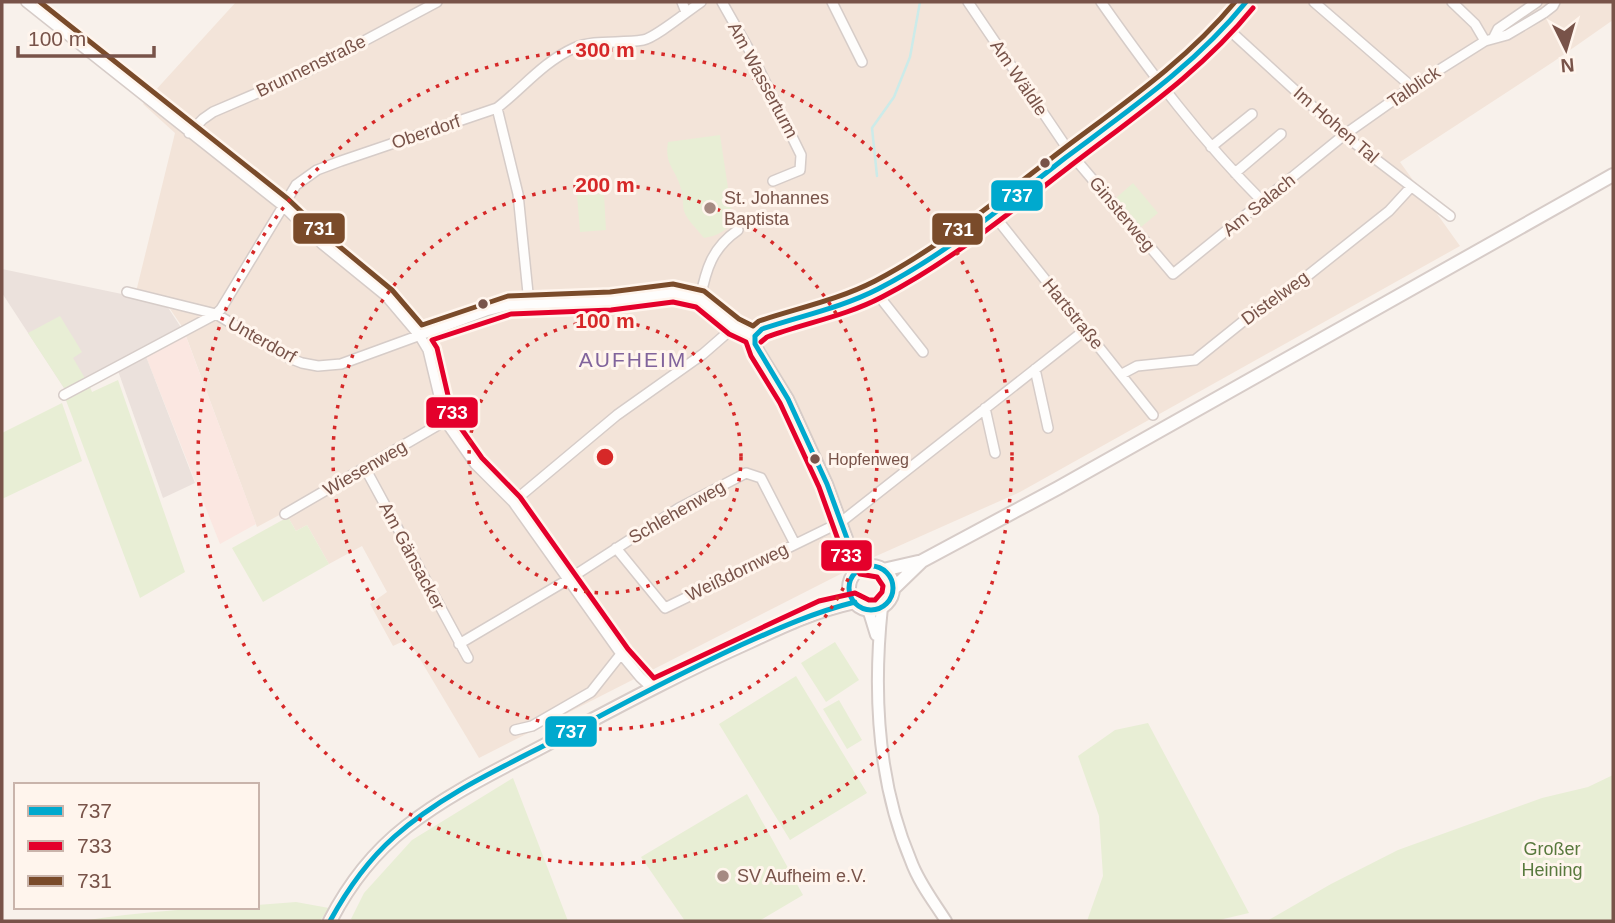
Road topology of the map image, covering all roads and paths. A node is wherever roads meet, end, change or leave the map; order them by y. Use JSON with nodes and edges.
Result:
{"nodes":[{"id":1,"x":26,"y":2,"type":"edge"},
{"id":2,"x":436,"y":2,"type":"edge"},
{"id":3,"x":682,"y":2,"type":"edge"},
{"id":4,"x":701,"y":2,"type":"edge"},
{"id":5,"x":722,"y":2,"type":"edge"},
{"id":6,"x":832,"y":2,"type":"edge"},
{"id":7,"x":968,"y":2,"type":"edge"},
{"id":8,"x":1101,"y":2,"type":"edge"},
{"id":9,"x":1246,"y":2,"type":"edge"},
{"id":10,"x":1314,"y":2,"type":"edge"},
{"id":11,"x":1452,"y":2,"type":"edge"},
{"id":12,"x":1537,"y":2,"type":"edge"},
{"id":13,"x":1555,"y":2,"type":"edge"},
{"id":14,"x":686,"y":12,"type":"junction"},
{"id":15,"x":1227,"y":28,"type":"junction"},
{"id":16,"x":1489,"y":39,"type":"junction"},
{"id":17,"x":862,"y":62,"type":"dead end"},
{"id":18,"x":1161,"y":86,"type":"junction"},
{"id":19,"x":1412,"y":87,"type":"junction"},
{"id":20,"x":497,"y":108,"type":"junction"},
{"id":21,"x":1252,"y":114,"type":"dead end"},
{"id":22,"x":189,"y":133,"type":"junction"},
{"id":23,"x":1281,"y":134,"type":"dead end"},
{"id":24,"x":1344,"y":135,"type":"junction"},
{"id":25,"x":1211,"y":147,"type":"junction"},
{"id":26,"x":1071,"y":154,"type":"junction"},
{"id":27,"x":1234,"y":173,"type":"junction"},
{"id":28,"x":1613,"y":175,"type":"edge"},
{"id":29,"x":772,"y":181,"type":"dead end"},
{"id":30,"x":1411,"y":187,"type":"junction"},
{"id":31,"x":1263,"y":202,"type":"junction"},
{"id":32,"x":283,"y":206,"type":"junction"},
{"id":33,"x":993,"y":214,"type":"junction"},
{"id":34,"x":1450,"y":216,"type":"dead end"},
{"id":35,"x":738,"y":230,"type":"dead end"},
{"id":36,"x":1173,"y":274,"type":"joint"},
{"id":37,"x":877,"y":290,"type":"junction"},
{"id":38,"x":127,"y":292,"type":"dead end"},
{"id":39,"x":701,"y":299,"type":"junction"},
{"id":40,"x":529,"y":303,"type":"junction"},
{"id":41,"x":216,"y":314,"type":"junction"},
{"id":42,"x":734,"y":327,"type":"junction"},
{"id":43,"x":1085,"y":330,"type":"junction"},
{"id":44,"x":419,"y":335,"type":"junction"},
{"id":45,"x":755,"y":336,"type":"junction"},
{"id":46,"x":923,"y":352,"type":"dead end"},
{"id":47,"x":1035,"y":369,"type":"junction"},
{"id":48,"x":1122,"y":374,"type":"junction"},
{"id":49,"x":64,"y":395,"type":"dead end"},
{"id":50,"x":985,"y":408,"type":"junction"},
{"id":51,"x":1153,"y":415,"type":"dead end"},
{"id":52,"x":445,"y":421,"type":"junction"},
{"id":53,"x":1048,"y":428,"type":"dead end"},
{"id":54,"x":995,"y":453,"type":"dead end"},
{"id":55,"x":365,"y":468,"type":"junction"},
{"id":56,"x":513,"y":502,"type":"junction"},
{"id":57,"x":285,"y":514,"type":"dead end"},
{"id":58,"x":841,"y":522,"type":"junction"},
{"id":59,"x":794,"y":544,"type":"junction"},
{"id":60,"x":849,"y":544,"type":"junction"},
{"id":61,"x":616,"y":548,"type":"junction"},
{"id":62,"x":922,"y":561,"type":"junction"},
{"id":63,"x":866,"y":567,"type":"junction"},
{"id":64,"x":883,"y":570,"type":"junction"},
{"id":65,"x":854,"y":574,"type":"junction"},
{"id":66,"x":569,"y":579,"type":"junction"},
{"id":67,"x":849,"y":587,"type":"junction"},
{"id":68,"x":893,"y":589,"type":"junction"},
{"id":69,"x":855,"y":602,"type":"junction"},
{"id":70,"x":882,"y":607,"type":"junction"},
{"id":71,"x":822,"y":609,"type":"junction"},
{"id":72,"x":868,"y":609,"type":"junction"},
{"id":73,"x":878,"y":641,"type":"junction"},
{"id":74,"x":459,"y":644,"type":"junction"},
{"id":75,"x":621,"y":654,"type":"junction"},
{"id":76,"x":468,"y":659,"type":"dead end"},
{"id":77,"x":652,"y":688,"type":"junction"},
{"id":78,"x":515,"y":730,"type":"dead end"},
{"id":79,"x":330,"y":921,"type":"edge"},
{"id":80,"x":946,"y":921,"type":"edge"}],
"edges":[{"from":1,"to":22,"type":"street"},
{"from":2,"to":22,"type":"street","name":"Brunnenstraße"},
{"from":3,"to":14,"type":"street"},
{"from":4,"to":14,"type":"street","name":"Oberdorf"},
{"from":5,"to":29,"type":"street","name":"Am Wasserturm"},
{"from":6,"to":17,"type":"street"},
{"from":7,"to":26,"type":"street","name":"Am Wäldle"},
{"from":8,"to":18,"type":"street"},
{"from":9,"to":15,"type":"street"},
{"from":10,"to":19,"type":"street"},
{"from":11,"to":16,"type":"street"},
{"from":12,"to":16,"type":"street","name":"Talblick"},
{"from":13,"to":16,"type":"street","name":"Talblick"},
{"from":14,"to":20,"type":"street","name":"Oberdorf"},
{"from":15,"to":18,"type":"street"},
{"from":15,"to":24,"type":"street","name":"Im Hohen Tal"},
{"from":16,"to":19,"type":"street","name":"Talblick"},
{"from":18,"to":25,"type":"street"},
{"from":18,"to":26,"type":"street"},
{"from":19,"to":24,"type":"street","name":"Talblick"},
{"from":20,"to":32,"type":"street","name":"Oberdorf"},
{"from":20,"to":40,"type":"street"},
{"from":21,"to":25,"type":"street"},
{"from":22,"to":32,"type":"street"},
{"from":23,"to":27,"type":"street"},
{"from":24,"to":30,"type":"street","name":"Im Hohen Tal"},
{"from":24,"to":31,"type":"street","name":"Am Salach"},
{"from":25,"to":27,"type":"street"},
{"from":26,"to":33,"type":"street"},
{"from":26,"to":36,"type":"street","name":"Ginsterweg"},
{"from":27,"to":31,"type":"street"},
{"from":28,"to":62,"type":"main road"},
{"from":30,"to":34,"type":"street","name":"Im Hohen Tal"},
{"from":30,"to":48,"type":"street","name":"Distelweg"},
{"from":31,"to":36,"type":"street","name":"Am Salach"},
{"from":32,"to":41,"type":"street","name":"Oberdorf"},
{"from":32,"to":44,"type":"street"},
{"from":33,"to":37,"type":"street"},
{"from":33,"to":43,"type":"street","name":"Hartstraße"},
{"from":35,"to":39,"type":"street"},
{"from":37,"to":45,"type":"street"},
{"from":37,"to":46,"type":"street"},
{"from":38,"to":41,"type":"street","name":"Unterdorf"},
{"from":39,"to":40,"type":"street","name":"Unterdorf"},
{"from":39,"to":42,"type":"street"},
{"from":40,"to":44,"type":"street","name":"Unterdorf"},
{"from":41,"to":44,"type":"street","name":"Unterdorf"},
{"from":41,"to":49,"type":"street"},
{"from":42,"to":45,"type":"street"},
{"from":42,"to":56,"type":"street"},
{"from":43,"to":47,"type":"street"},
{"from":43,"to":48,"type":"street","name":"Hartstraße"},
{"from":44,"to":52,"type":"street"},
{"from":45,"to":58,"type":"street"},
{"from":47,"to":50,"type":"street"},
{"from":47,"to":53,"type":"street"},
{"from":48,"to":51,"type":"street","name":"Hartstraße"},
{"from":50,"to":54,"type":"street"},
{"from":50,"to":58,"type":"street"},
{"from":52,"to":55,"type":"street","name":"Wiesenweg"},
{"from":52,"to":56,"type":"street"},
{"from":55,"to":57,"type":"street","name":"Wiesenweg"},
{"from":55,"to":74,"type":"street","name":"Am Gänsacker"},
{"from":56,"to":66,"type":"street"},
{"from":58,"to":59,"type":"street","name":"Weißdornweg"},
{"from":58,"to":60,"type":"street"},
{"from":59,"to":61,"type":"street","name":"Weißdornweg"},
{"from":59,"to":61,"type":"street","name":"Schlehenweg"},
{"from":60,"to":63,"type":"street"},
{"from":60,"to":65,"type":"street"},
{"from":61,"to":66,"type":"street","name":"Schlehenweg"},
{"from":62,"to":64,"type":"main road"},
{"from":62,"to":68,"type":"main road"},
{"from":63,"to":64,"type":"main road"},
{"from":63,"to":65,"type":"main road"},
{"from":64,"to":68,"type":"main road"},
{"from":65,"to":67,"type":"main road"},
{"from":66,"to":74,"type":"street"},
{"from":66,"to":75,"type":"street"},
{"from":67,"to":69,"type":"main road"},
{"from":67,"to":71,"type":"main road"},
{"from":68,"to":70,"type":"main road"},
{"from":69,"to":71,"type":"main road"},
{"from":69,"to":72,"type":"main road"},
{"from":70,"to":72,"type":"main road"},
{"from":70,"to":73,"type":"street"},
{"from":71,"to":77,"type":"main road"},
{"from":72,"to":73,"type":"street"},
{"from":73,"to":80,"type":"street"},
{"from":74,"to":76,"type":"street","name":"Am Gänsacker"},
{"from":75,"to":77,"type":"street"},
{"from":75,"to":78,"type":"street"},
{"from":77,"to":79,"type":"main road"}]}
